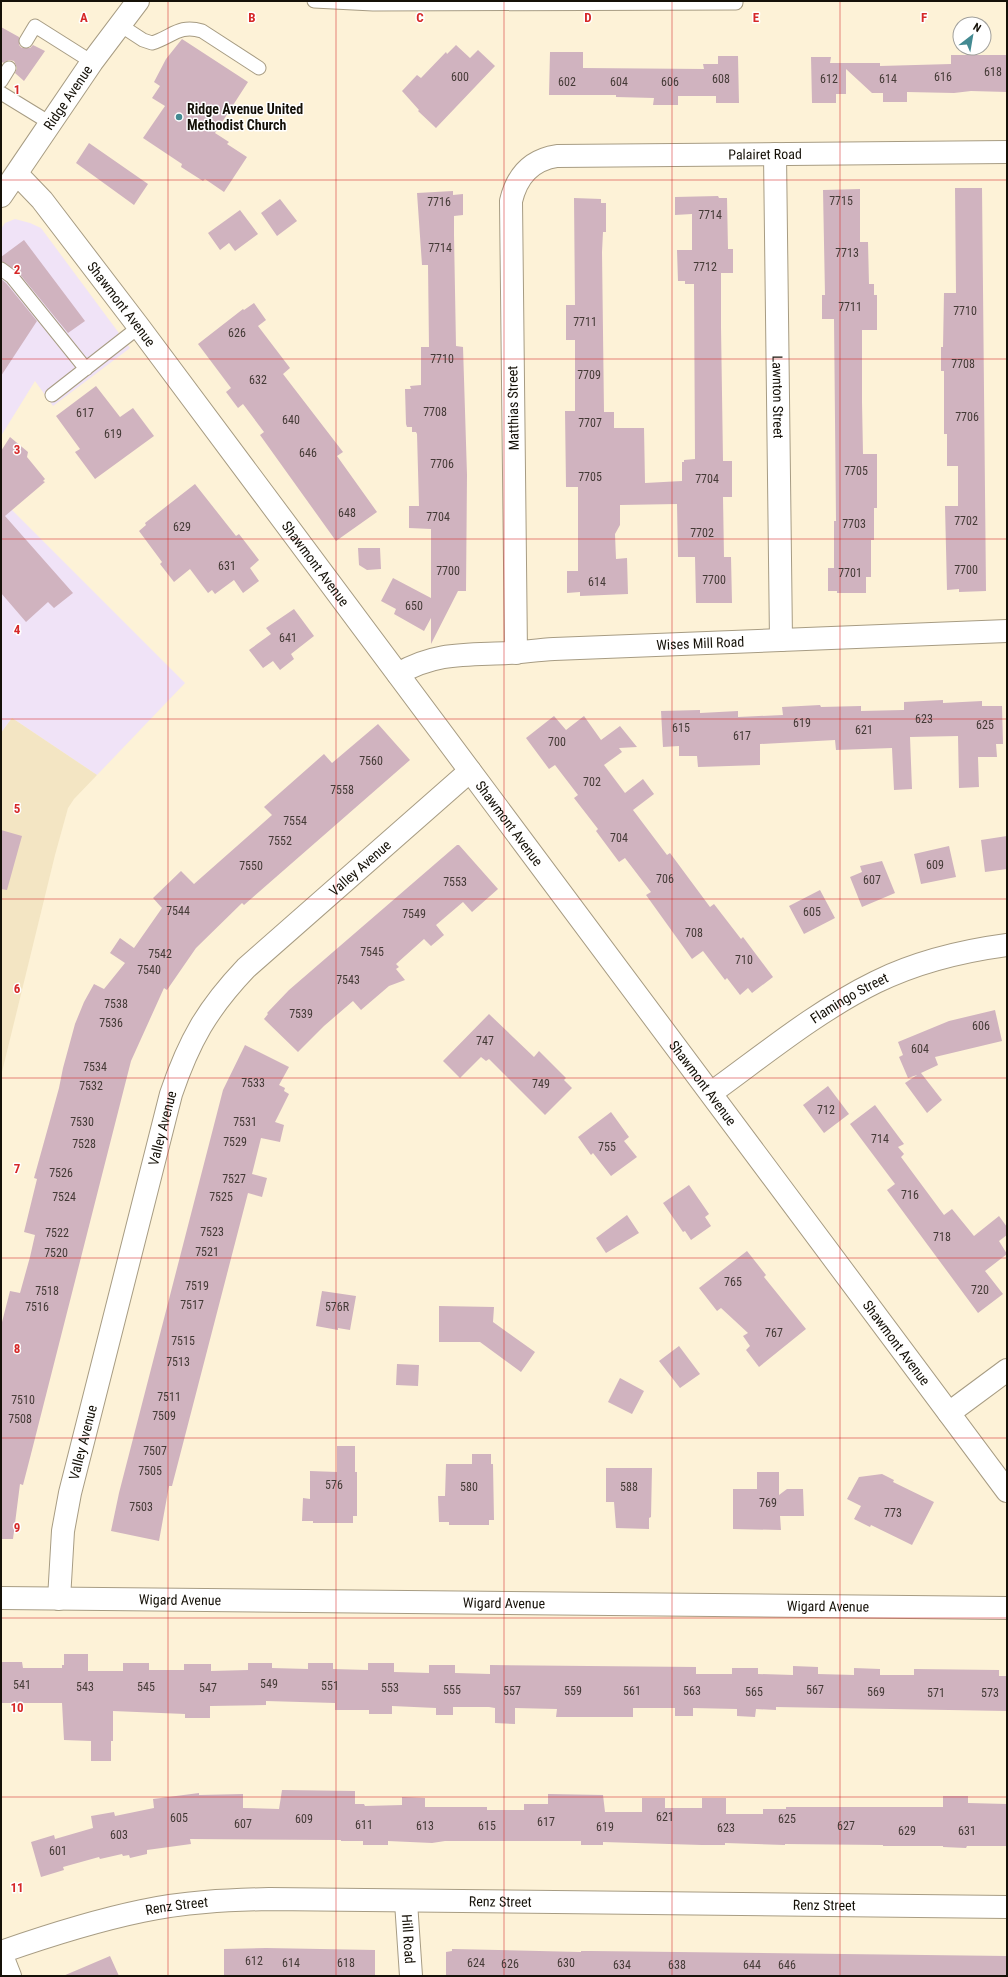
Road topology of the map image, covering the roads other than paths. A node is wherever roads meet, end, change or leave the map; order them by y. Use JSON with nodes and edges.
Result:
{"nodes":[{"id":1,"x":138,"y":1,"type":"edge"},
{"id":2,"x":314,"y":1,"type":"edge"},
{"id":3,"x":736,"y":1,"type":"edge"},
{"id":4,"x":120,"y":25,"type":"junction"},
{"id":5,"x":26,"y":41,"type":"dead end"},
{"id":6,"x":92,"y":62,"type":"junction"},
{"id":7,"x":9,"y":68,"type":"dead end"},
{"id":8,"x":259,"y":68,"type":"dead end"},
{"id":9,"x":1,"y":81,"type":"edge"},
{"id":10,"x":1,"y":93,"type":"edge"},
{"id":11,"x":50,"y":123,"type":"junction"},
{"id":12,"x":1007,"y":152,"type":"edge"},
{"id":13,"x":775,"y":154,"type":"junction"},
{"id":14,"x":527,"y":168,"type":"joint"},
{"id":15,"x":9,"y":170,"type":"edge"},
{"id":16,"x":1,"y":196,"type":"edge"},
{"id":17,"x":1,"y":269,"type":"edge"},
{"id":18,"x":139,"y":327,"type":"junction"},
{"id":19,"x":86,"y":369,"type":"junction"},
{"id":20,"x":52,"y":395,"type":"dead end"},
{"id":21,"x":1007,"y":632,"type":"edge"},
{"id":22,"x":781,"y":640,"type":"junction"},
{"id":23,"x":516,"y":653,"type":"junction"},
{"id":24,"x":398,"y":674,"type":"junction"},
{"id":25,"x":470,"y":771,"type":"junction"},
{"id":26,"x":1007,"y":945,"type":"edge"},
{"id":27,"x":711,"y":1093,"type":"junction"},
{"id":28,"x":1007,"y":1370,"type":"edge"},
{"id":29,"x":949,"y":1413,"type":"junction"},
{"id":30,"x":1007,"y":1491,"type":"edge"},
{"id":31,"x":1,"y":1598,"type":"edge"},
{"id":32,"x":59,"y":1599,"type":"junction"},
{"id":33,"x":1007,"y":1608,"type":"edge"},
{"id":34,"x":406,"y":1902,"type":"junction"},
{"id":35,"x":1007,"y":1907,"type":"edge"},
{"id":36,"x":1,"y":1952,"type":"edge"},
{"id":37,"x":10,"y":1976,"type":"edge"},
{"id":38,"x":410,"y":1976,"type":"edge"}],
"edges":[{"from":1,"to":4,"type":"street","name":"Ridge Avenue"},
{"from":2,"to":3,"type":"lane"},
{"from":4,"to":6,"type":"street","name":"Ridge Avenue"},
{"from":4,"to":8,"type":"lane"},
{"from":5,"to":6,"type":"lane"},
{"from":6,"to":11,"type":"street","name":"Ridge Avenue"},
{"from":7,"to":9,"type":"lane"},
{"from":10,"to":11,"type":"lane"},
{"from":11,"to":15,"type":"street","name":"Ridge Avenue"},
{"from":12,"to":13,"type":"street","name":"Palairet Road"},
{"from":13,"to":14,"type":"street","name":"Palairet Road"},
{"from":13,"to":22,"type":"street","name":"Lawnton Street"},
{"from":14,"to":23,"type":"street","name":"Matthias Street"},
{"from":15,"to":16,"type":"street","name":"Ridge Avenue"},
{"from":15,"to":18,"type":"street","name":"Shawmont Avenue"},
{"from":17,"to":19,"type":"lane"},
{"from":18,"to":19,"type":"lane"},
{"from":18,"to":24,"type":"street","name":"Shawmont Avenue"},
{"from":19,"to":20,"type":"lane"},
{"from":21,"to":22,"type":"street","name":"Wises Mill Road"},
{"from":22,"to":23,"type":"street","name":"Wises Mill Road"},
{"from":23,"to":24,"type":"street","name":"Wises Mill Road"},
{"from":24,"to":25,"type":"street","name":"Shawmont Avenue"},
{"from":25,"to":27,"type":"street","name":"Shawmont Avenue"},
{"from":25,"to":32,"type":"street","name":"Valley Avenue"},
{"from":26,"to":27,"type":"street","name":"Flamingo Street"},
{"from":27,"to":29,"type":"street","name":"Shawmont Avenue"},
{"from":28,"to":29,"type":"street"},
{"from":29,"to":30,"type":"street","name":"Shawmont Avenue"},
{"from":31,"to":32,"type":"street","name":"Wigard Avenue"},
{"from":32,"to":33,"type":"street","name":"Wigard Avenue"},
{"from":34,"to":35,"type":"street","name":"Renz Street"},
{"from":34,"to":36,"type":"street","name":"Renz Street"},
{"from":34,"to":38,"type":"street","name":"Hill Road"},
{"from":36,"to":37,"type":"street"}]}
